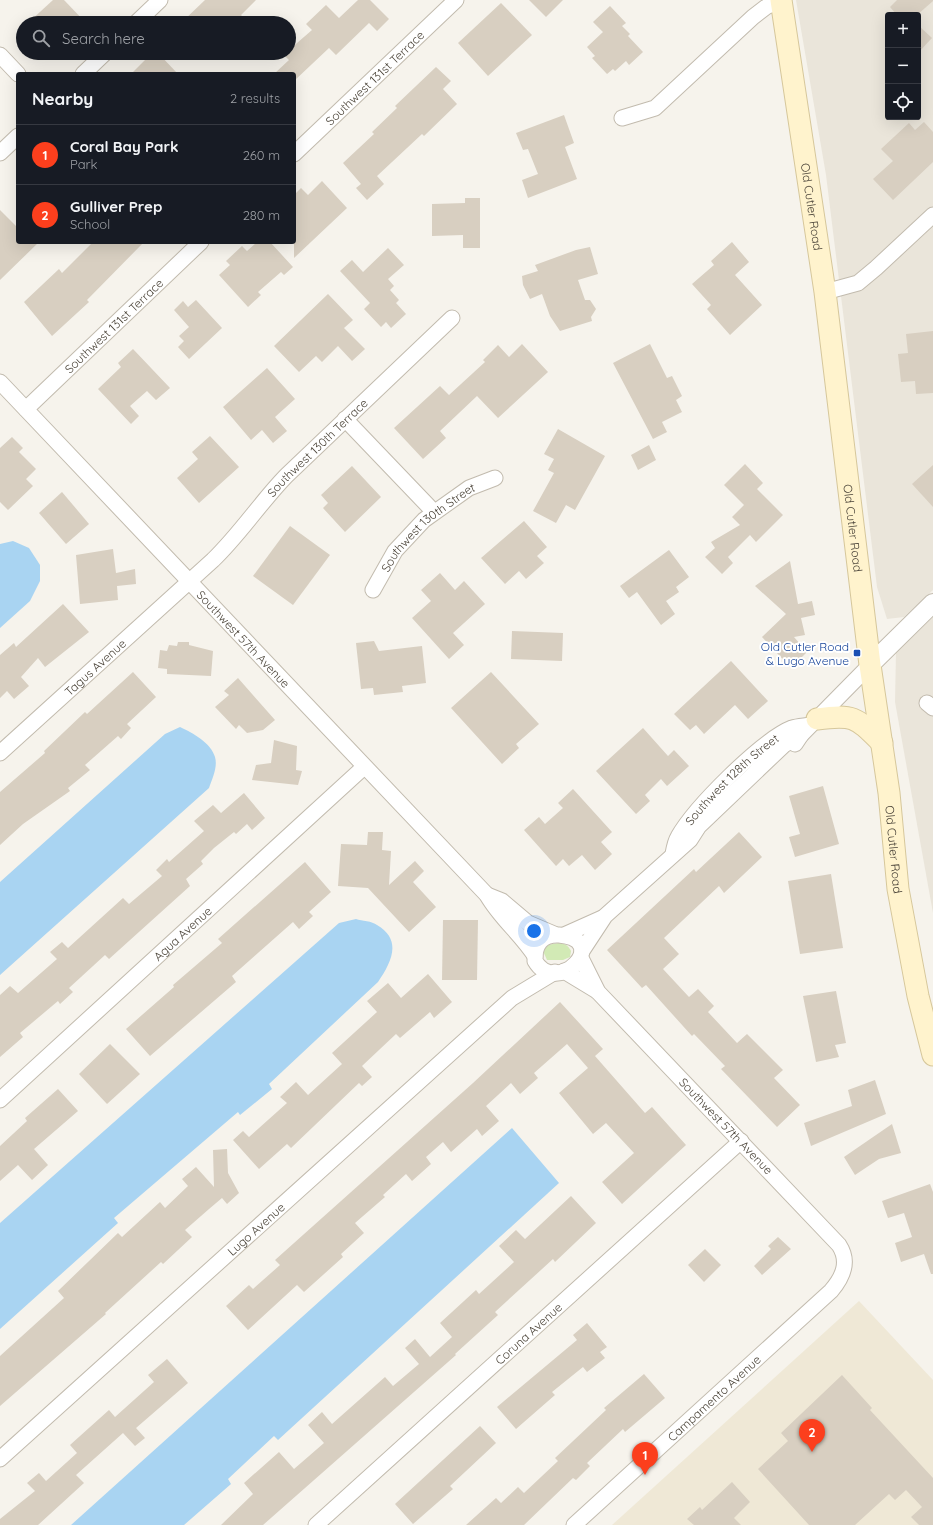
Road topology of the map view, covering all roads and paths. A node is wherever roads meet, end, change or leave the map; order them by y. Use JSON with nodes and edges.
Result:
{"nodes":[{"id":1,"x":160,"y":0,"type":"edge"},
{"id":2,"x":456,"y":0,"type":"edge"},
{"id":3,"x":781,"y":0,"type":"edge"},
{"id":4,"x":143,"y":16,"type":"edge"},
{"id":5,"x":0,"y":55,"type":"edge"},
{"id":6,"x":98,"y":60,"type":"edge"},
{"id":7,"x":16,"y":72,"type":"edge"},
{"id":8,"x":85,"y":72,"type":"edge"},
{"id":9,"x":622,"y":118,"type":"dead end"},
{"id":10,"x":16,"y":138,"type":"edge"},
{"id":11,"x":296,"y":152,"type":"edge"},
{"id":12,"x":0,"y":154,"type":"edge"},
{"id":13,"x":933,"y":215,"type":"edge"},
{"id":14,"x":199,"y":244,"type":"edge"},
{"id":15,"x":825,"y":292,"type":"junction"},
{"id":16,"x":452,"y":318,"type":"dead end"},
{"id":17,"x":2,"y":390,"type":"edge"},
{"id":18,"x":26,"y":409,"type":"junction"},
{"id":19,"x":345,"y":419,"type":"junction"},
{"id":20,"x":495,"y":478,"type":"dead end"},
{"id":21,"x":434,"y":512,"type":"junction"},
{"id":22,"x":189,"y":582,"type":"junction"},
{"id":23,"x":373,"y":590,"type":"dead end"},
{"id":24,"x":933,"y":603,"type":"edge"},
{"id":25,"x":870,"y":665,"type":"junction"},
{"id":26,"x":809,"y":726,"type":"junction"},
{"id":27,"x":882,"y":743,"type":"junction"},
{"id":28,"x":0,"y":753,"type":"edge"},
{"id":29,"x":364,"y":767,"type":"junction"},
{"id":30,"x":672,"y":855,"type":"junction"},
{"id":31,"x":487,"y":895,"type":"junction"},
{"id":32,"x":604,"y":916,"type":"junction"},
{"id":33,"x":559,"y":935,"type":"junction"},
{"id":34,"x":581,"y":954,"type":"junction"},
{"id":35,"x":535,"y":958,"type":"junction"},
{"id":36,"x":560,"y":971,"type":"junction"},
{"id":37,"x":598,"y":992,"type":"junction"},
{"id":38,"x":512,"y":998,"type":"junction"},
{"id":39,"x":933,"y":1055,"type":"edge"},
{"id":40,"x":0,"y":1100,"type":"edge"},
{"id":41,"x":741,"y":1141,"type":"junction"},
{"id":42,"x":845,"y":1265,"type":"joint"},
{"id":43,"x":0,"y":1459,"type":"edge"},
{"id":44,"x":316,"y":1525,"type":"edge"},
{"id":45,"x":574,"y":1525,"type":"edge"}],
"edges":[{"from":1,"to":4,"type":"street"},
{"from":2,"to":11,"type":"street","name":"Southwest 131st Terrace"},
{"from":3,"to":9,"type":"street"},
{"from":3,"to":15,"type":"main road","name":"Old Cutler Road"},
{"from":5,"to":7,"type":"street"},
{"from":6,"to":8,"type":"street"},
{"from":10,"to":12,"type":"street"},
{"from":13,"to":15,"type":"street"},
{"from":14,"to":18,"type":"street","name":"Southwest 131st Terrace"},
{"from":15,"to":25,"type":"main road","name":"Old Cutler Road"},
{"from":16,"to":19,"type":"street","name":"Southwest 130th Terrace"},
{"from":17,"to":18,"type":"street","name":"Southwest 57th Avenue"},
{"from":18,"to":22,"type":"street","name":"Southwest 57th Avenue"},
{"from":19,"to":21,"type":"street"},
{"from":19,"to":22,"type":"street","name":"Southwest 130th Terrace"},
{"from":20,"to":21,"type":"street","name":"Southwest 130th Street"},
{"from":21,"to":23,"type":"street","name":"Southwest 130th Street"},
{"from":22,"to":28,"type":"street","name":"Tagus Avenue"},
{"from":22,"to":29,"type":"street","name":"Southwest 57th Avenue"},
{"from":24,"to":25,"type":"street","name":"Southwest 128th Street"},
{"from":25,"to":26,"type":"street","name":"Southwest 128th Street"},
{"from":25,"to":27,"type":"main road","name":"Old Cutler Road"},
{"from":26,"to":27,"type":"main road"},
{"from":26,"to":30,"type":"street","name":"Southwest 128th Street"},
{"from":26,"to":30,"type":"street","name":"Southwest 128th Street"},
{"from":27,"to":39,"type":"main road","name":"Old Cutler Road"},
{"from":29,"to":31,"type":"street","name":"Southwest 57th Avenue"},
{"from":29,"to":40,"type":"street","name":"Agua Avenue"},
{"from":30,"to":32,"type":"street","name":"Southwest 128th Street"},
{"from":31,"to":33,"type":"street","name":"Southwest 57th Avenue"},
{"from":31,"to":35,"type":"street","name":"Southwest 57th Avenue"},
{"from":32,"to":33,"type":"street","name":"Southwest 128th Street"},
{"from":32,"to":34,"type":"street","name":"Southwest 128th Street"},
{"from":33,"to":34,"type":"street"},
{"from":33,"to":35,"type":"street"},
{"from":34,"to":36,"type":"street"},
{"from":34,"to":37,"type":"street","name":"Southwest 57th Avenue"},
{"from":35,"to":36,"type":"street"},
{"from":35,"to":38,"type":"street"},
{"from":36,"to":37,"type":"street","name":"Southwest 57th Avenue"},
{"from":36,"to":38,"type":"street"},
{"from":37,"to":41,"type":"street","name":"Southwest 57th Avenue"},
{"from":38,"to":43,"type":"street","name":"Lugo Avenue"},
{"from":41,"to":42,"type":"street","name":"Southwest 57th Avenue"},
{"from":41,"to":44,"type":"street","name":"Coruna Avenue"},
{"from":42,"to":45,"type":"street","name":"Campamento Avenue"}]}
